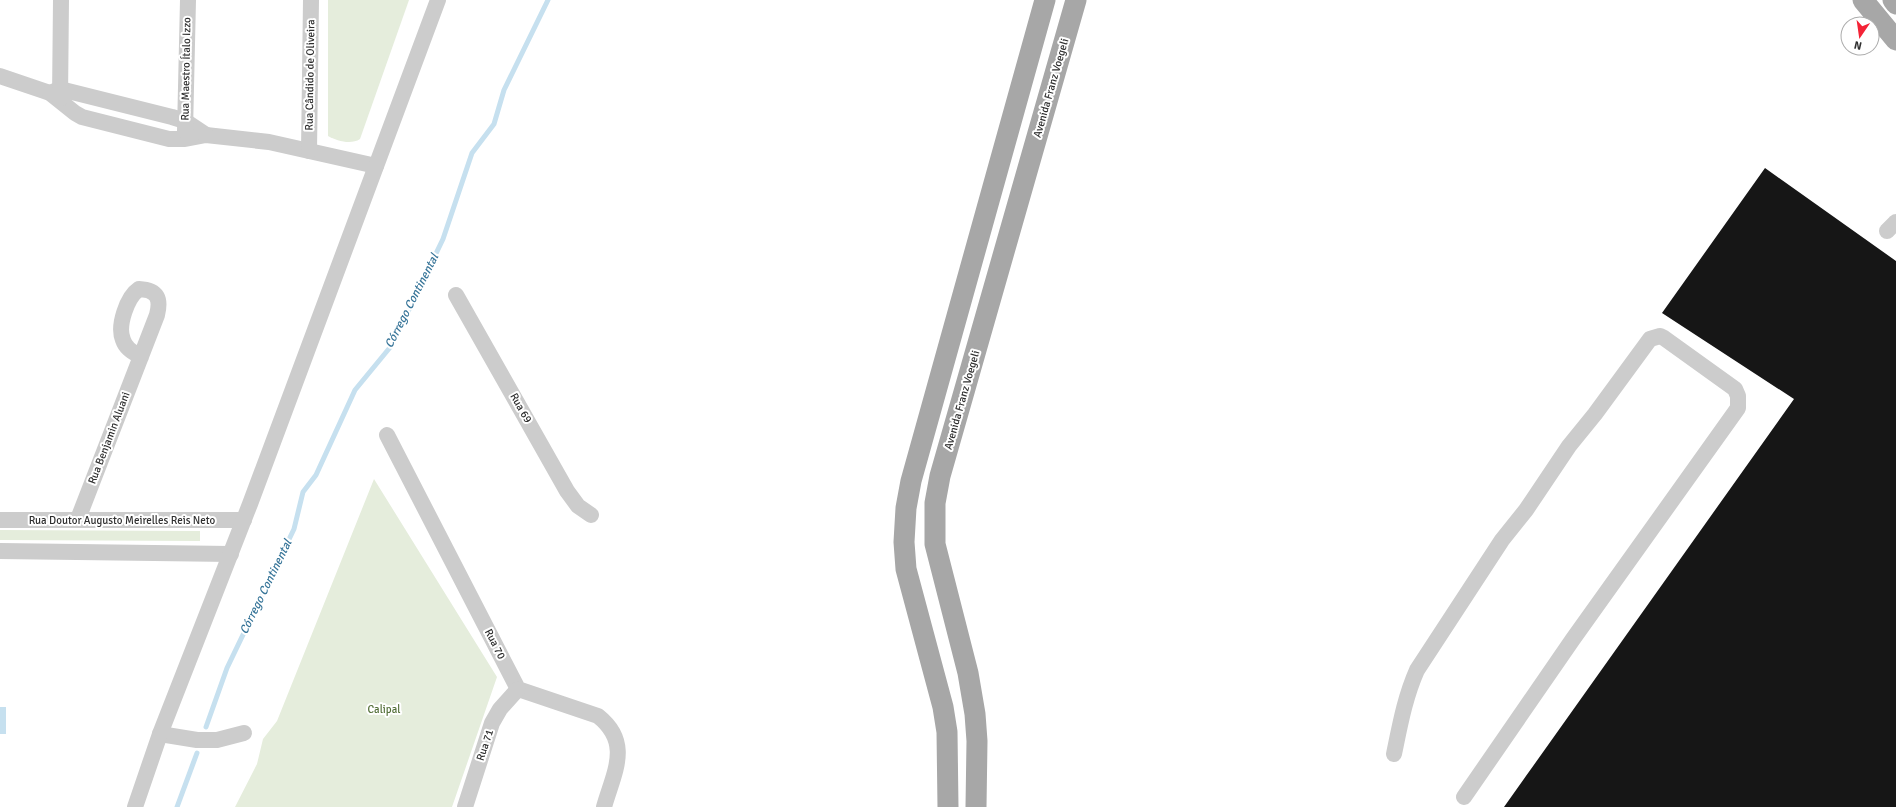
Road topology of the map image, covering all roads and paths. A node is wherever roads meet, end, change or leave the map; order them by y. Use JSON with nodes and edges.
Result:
{"nodes":[{"id":1,"x":61,"y":0,"type":"edge"},
{"id":2,"x":188,"y":0,"type":"edge"},
{"id":3,"x":311,"y":0,"type":"edge"},
{"id":4,"x":438,"y":0,"type":"edge"},
{"id":5,"x":1045,"y":0,"type":"edge"},
{"id":6,"x":1076,"y":0,"type":"edge"},
{"id":7,"x":1863,"y":0,"type":"edge"},
{"id":8,"x":1893,"y":0,"type":"edge"},
{"id":9,"x":1896,"y":4,"type":"edge"},
{"id":10,"x":1896,"y":40,"type":"edge"},
{"id":11,"x":0,"y":76,"type":"edge"},
{"id":12,"x":57,"y":95,"type":"junction"},
{"id":13,"x":185,"y":121,"type":"junction"},
{"id":14,"x":206,"y":135,"type":"junction"},
{"id":15,"x":185,"y":139,"type":"junction"},
{"id":16,"x":309,"y":151,"type":"junction"},
{"id":17,"x":376,"y":166,"type":"junction"},
{"id":18,"x":456,"y":295,"type":"dead end"},
{"id":19,"x":140,"y":357,"type":"dead end"},
{"id":20,"x":387,"y":435,"type":"dead end"},
{"id":21,"x":591,"y":515,"type":"dead end"},
{"id":22,"x":78,"y":519,"type":"junction"},
{"id":23,"x":0,"y":520,"type":"edge"},
{"id":24,"x":244,"y":520,"type":"junction"},
{"id":25,"x":935,"y":544,"type":"junction"},
{"id":26,"x":904,"y":545,"type":"junction"},
{"id":27,"x":0,"y":551,"type":"edge"},
{"id":28,"x":230,"y":554,"type":"junction"},
{"id":29,"x":941,"y":568,"type":"junction"},
{"id":30,"x":909,"y":582,"type":"junction"},
{"id":31,"x":518,"y":690,"type":"junction"},
{"id":32,"x":244,"y":733,"type":"dead end"},
{"id":33,"x":160,"y":734,"type":"junction"},
{"id":34,"x":1394,"y":754,"type":"dead end"},
{"id":35,"x":1464,"y":797,"type":"dead end"},
{"id":36,"x":948,"y":806,"type":"edge"},
{"id":37,"x":135,"y":807,"type":"edge"},
{"id":38,"x":465,"y":807,"type":"edge"},
{"id":39,"x":604,"y":807,"type":"edge"},
{"id":40,"x":976,"y":807,"type":"edge"}],
"edges":[{"from":1,"to":12,"type":"street"},
{"from":2,"to":13,"type":"street","name":"Rua Maestro Ítalo Izzo"},
{"from":3,"to":16,"type":"street","name":"Rua Cândido de Oliveira"},
{"from":4,"to":17,"type":"street"},
{"from":5,"to":26,"type":"main road"},
{"from":6,"to":25,"type":"main road","name":"Avenida Franz Voegeli"},
{"from":7,"to":10,"type":"main road"},
{"from":8,"to":9,"type":"main road"},
{"from":11,"to":12,"type":"street"},
{"from":12,"to":13,"type":"street"},
{"from":12,"to":15,"type":"street"},
{"from":13,"to":14,"type":"street"},
{"from":13,"to":15,"type":"street","name":"Rua Maestro Ítalo Izzo"},
{"from":14,"to":15,"type":"street"},
{"from":14,"to":16,"type":"street"},
{"from":16,"to":17,"type":"street"},
{"from":17,"to":24,"type":"street"},
{"from":18,"to":21,"type":"street","name":"Rua 69"},
{"from":19,"to":22,"type":"street","name":"Rua Benjamin Aluani"},
{"from":20,"to":31,"type":"street","name":"Rua 70"},
{"from":22,"to":23,"type":"street","name":"Rua Doutor Augusto Meirelles Reis Neto"},
{"from":22,"to":24,"type":"street","name":"Rua Doutor Augusto Meirelles Reis Neto"},
{"from":24,"to":28,"type":"street"},
{"from":25,"to":26,"type":"main road"},
{"from":25,"to":29,"type":"main road","name":"Avenida Franz Voegeli"},
{"from":26,"to":30,"type":"main road"},
{"from":27,"to":28,"type":"street"},
{"from":28,"to":33,"type":"street"},
{"from":29,"to":30,"type":"main road"},
{"from":29,"to":40,"type":"main road","name":"Avenida Franz Voegeli"},
{"from":30,"to":36,"type":"main road"},
{"from":31,"to":38,"type":"street","name":"Rua 71"},
{"from":31,"to":39,"type":"street"},
{"from":32,"to":33,"type":"street"},
{"from":33,"to":37,"type":"street"},
{"from":34,"to":35,"type":"street"}]}
